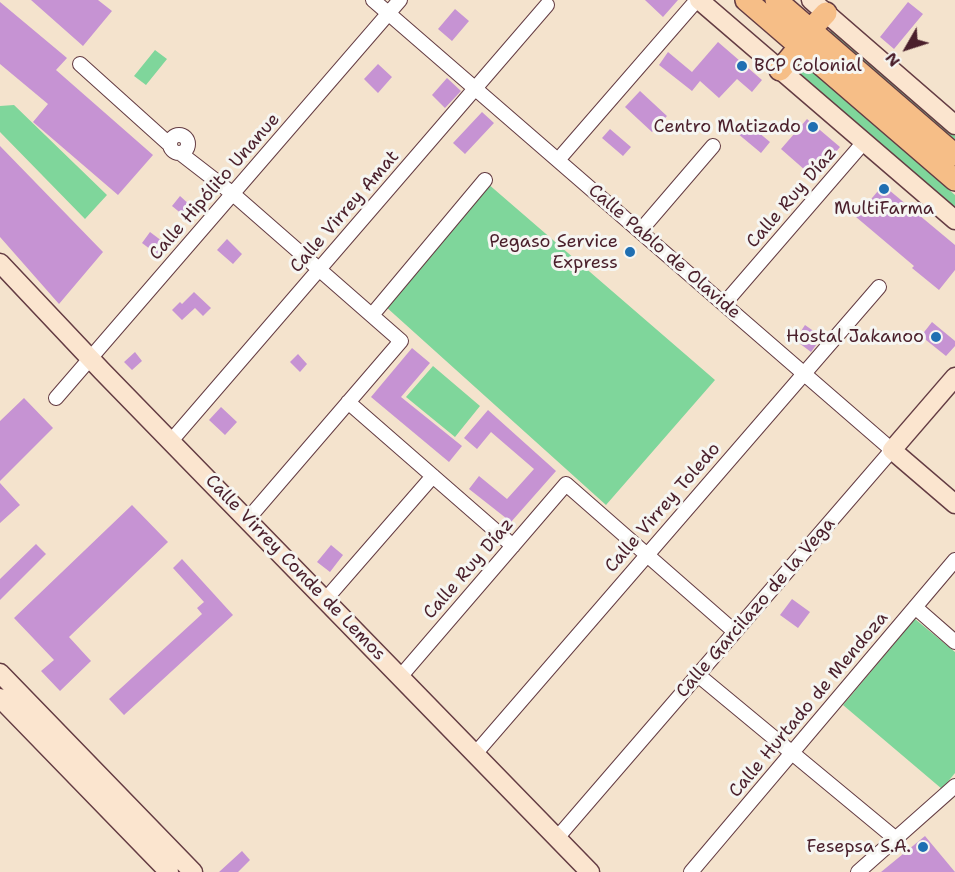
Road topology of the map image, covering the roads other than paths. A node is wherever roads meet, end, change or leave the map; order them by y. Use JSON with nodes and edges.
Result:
{"nodes":[{"id":1,"x":373,"y":0,"type":"edge"},
{"id":2,"x":400,"y":0,"type":"edge"},
{"id":3,"x":698,"y":0,"type":"edge"},
{"id":4,"x":746,"y":0,"type":"edge"},
{"id":5,"x":776,"y":0,"type":"edge"},
{"id":6,"x":547,"y":5,"type":"dead end"},
{"id":7,"x":818,"y":7,"type":"edge"},
{"id":8,"x":389,"y":14,"type":"junction"},
{"id":9,"x":805,"y":38,"type":"junction"},
{"id":10,"x":80,"y":64,"type":"dead end"},
{"id":11,"x":780,"y":70,"type":"junction"},
{"id":12,"x":475,"y":89,"type":"junction"},
{"id":13,"x":955,"y":125,"type":"edge"},
{"id":14,"x":864,"y":142,"type":"junction"},
{"id":15,"x":713,"y":146,"type":"dead end"},
{"id":16,"x":955,"y":155,"type":"edge"},
{"id":17,"x":558,"y":160,"type":"junction"},
{"id":18,"x":485,"y":180,"type":"dead end"},
{"id":19,"x":955,"y":180,"type":"edge"},
{"id":20,"x":233,"y":194,"type":"junction"},
{"id":21,"x":955,"y":219,"type":"edge"},
{"id":22,"x":640,"y":231,"type":"junction"},
{"id":23,"x":0,"y":263,"type":"edge"},
{"id":24,"x":319,"y":270,"type":"junction"},
{"id":25,"x":879,"y":287,"type":"dead end"},
{"id":26,"x":724,"y":304,"type":"junction"},
{"id":27,"x":372,"y":315,"type":"junction"},
{"id":28,"x":90,"y":359,"type":"junction"},
{"id":29,"x":804,"y":374,"type":"junction"},
{"id":30,"x":955,"y":377,"type":"edge"},
{"id":31,"x":56,"y":398,"type":"dead end"},
{"id":32,"x":348,"y":402,"type":"junction"},
{"id":33,"x":171,"y":441,"type":"junction"},
{"id":34,"x":892,"y":450,"type":"junction"},
{"id":35,"x":433,"y":476,"type":"junction"},
{"id":36,"x":955,"y":504,"type":"edge"},
{"id":37,"x":247,"y":520,"type":"junction"},
{"id":38,"x":513,"y":546,"type":"junction"},
{"id":39,"x":647,"y":555,"type":"junction"},
{"id":40,"x":955,"y":560,"type":"edge"},
{"id":41,"x":326,"y":600,"type":"junction"},
{"id":42,"x":915,"y":607,"type":"junction"},
{"id":43,"x":735,"y":632,"type":"junction"},
{"id":44,"x":955,"y":642,"type":"edge"},
{"id":45,"x":0,"y":673,"type":"edge"},
{"id":46,"x":698,"y":675,"type":"junction"},
{"id":47,"x":400,"y":677,"type":"junction"},
{"id":48,"x":0,"y":698,"type":"edge"},
{"id":49,"x":32,"y":718,"type":"junction"},
{"id":50,"x":792,"y":753,"type":"junction"},
{"id":51,"x":475,"y":754,"type":"junction"},
{"id":52,"x":955,"y":786,"type":"edge"},
{"id":53,"x":557,"y":838,"type":"junction"},
{"id":54,"x":896,"y":839,"type":"junction"},
{"id":55,"x":178,"y":869,"type":"edge"},
{"id":56,"x":591,"y":872,"type":"edge"},
{"id":57,"x":691,"y":872,"type":"edge"},
{"id":58,"x":858,"y":872,"type":"edge"}],
"edges":[{"from":1,"to":8,"type":"street","name":"Calle Pablo de Olavide"},
{"from":2,"to":8,"type":"street","name":"Calle Hipólito Unanue"},
{"from":3,"to":11,"type":"street"},
{"from":3,"to":17,"type":"street"},
{"from":4,"to":9,"type":"main road"},
{"from":5,"to":9,"type":"main road"},
{"from":6,"to":12,"type":"street","name":"Calle Virrey Amat"},
{"from":7,"to":9,"type":"main road"},
{"from":7,"to":13,"type":"street"},
{"from":8,"to":12,"type":"street","name":"Calle Pablo de Olavide"},
{"from":8,"to":20,"type":"street","name":"Calle Hipólito Unanue"},
{"from":9,"to":11,"type":"main road"},
{"from":9,"to":16,"type":"main road"},
{"from":9,"to":19,"type":"main road"},
{"from":10,"to":20,"type":"street"},
{"from":11,"to":14,"type":"street"},
{"from":12,"to":17,"type":"street","name":"Calle Pablo de Olavide"},
{"from":12,"to":24,"type":"street","name":"Calle Virrey Amat"},
{"from":14,"to":21,"type":"street"},
{"from":14,"to":26,"type":"street","name":"Calle Ruy Díaz"},
{"from":15,"to":22,"type":"street"},
{"from":17,"to":22,"type":"street","name":"Calle Pablo de Olavide"},
{"from":18,"to":27,"type":"street"},
{"from":20,"to":24,"type":"street"},
{"from":20,"to":28,"type":"street","name":"Calle Hipólito Unanue"},
{"from":22,"to":26,"type":"street","name":"Calle Pablo de Olavide"},
{"from":23,"to":28,"type":"street","name":"Calle Virrey Conde de Lemos"},
{"from":24,"to":27,"type":"street"},
{"from":24,"to":33,"type":"street","name":"Calle Virrey Amat"},
{"from":25,"to":29,"type":"street","name":"Calle Virrey Toledo"},
{"from":26,"to":29,"type":"street","name":"Calle Pablo de Olavide"},
{"from":27,"to":32,"type":"street"},
{"from":28,"to":31,"type":"street","name":"Calle Hipólito Unanue"},
{"from":28,"to":33,"type":"street","name":"Calle Virrey Conde de Lemos"},
{"from":29,"to":34,"type":"street","name":"Calle Pablo de Olavide"},
{"from":29,"to":39,"type":"street","name":"Calle Virrey Toledo"},
{"from":30,"to":34,"type":"street","name":"Calle Garcilazo de la Vega"},
{"from":32,"to":35,"type":"street"},
{"from":32,"to":37,"type":"street"},
{"from":33,"to":37,"type":"street","name":"Calle Virrey Conde de Lemos"},
{"from":34,"to":36,"type":"street","name":"Calle Pablo de Olavide"},
{"from":34,"to":43,"type":"street","name":"Calle Garcilazo de la Vega"},
{"from":35,"to":38,"type":"street"},
{"from":35,"to":41,"type":"street"},
{"from":37,"to":41,"type":"street","name":"Calle Virrey Conde de Lemos"},
{"from":38,"to":39,"type":"street","name":"Calle Ruy Díaz"},
{"from":38,"to":47,"type":"street","name":"Calle Ruy Díaz"},
{"from":39,"to":43,"type":"street"},
{"from":39,"to":51,"type":"street","name":"Calle Virrey Toledo"},
{"from":40,"to":42,"type":"street","name":"Calle Hurtado de Mendoza"},
{"from":41,"to":47,"type":"street","name":"Calle Virrey Conde de Lemos"},
{"from":42,"to":44,"type":"street"},
{"from":42,"to":50,"type":"street","name":"Calle Hurtado de Mendoza"},
{"from":43,"to":46,"type":"street","name":"Calle Garcilazo de la Vega"},
{"from":45,"to":49,"type":"street"},
{"from":46,"to":50,"type":"street"},
{"from":46,"to":53,"type":"street","name":"Calle Garcilazo de la Vega"},
{"from":47,"to":51,"type":"street","name":"Calle Virrey Conde de Lemos"},
{"from":48,"to":49,"type":"street"},
{"from":49,"to":55,"type":"street"},
{"from":50,"to":54,"type":"street"},
{"from":50,"to":57,"type":"street","name":"Calle Hurtado de Mendoza"},
{"from":51,"to":53,"type":"street","name":"Calle Virrey Conde de Lemos"},
{"from":52,"to":54,"type":"street"},
{"from":53,"to":56,"type":"street","name":"Calle Virrey Conde de Lemos"},
{"from":54,"to":58,"type":"street"}]}
